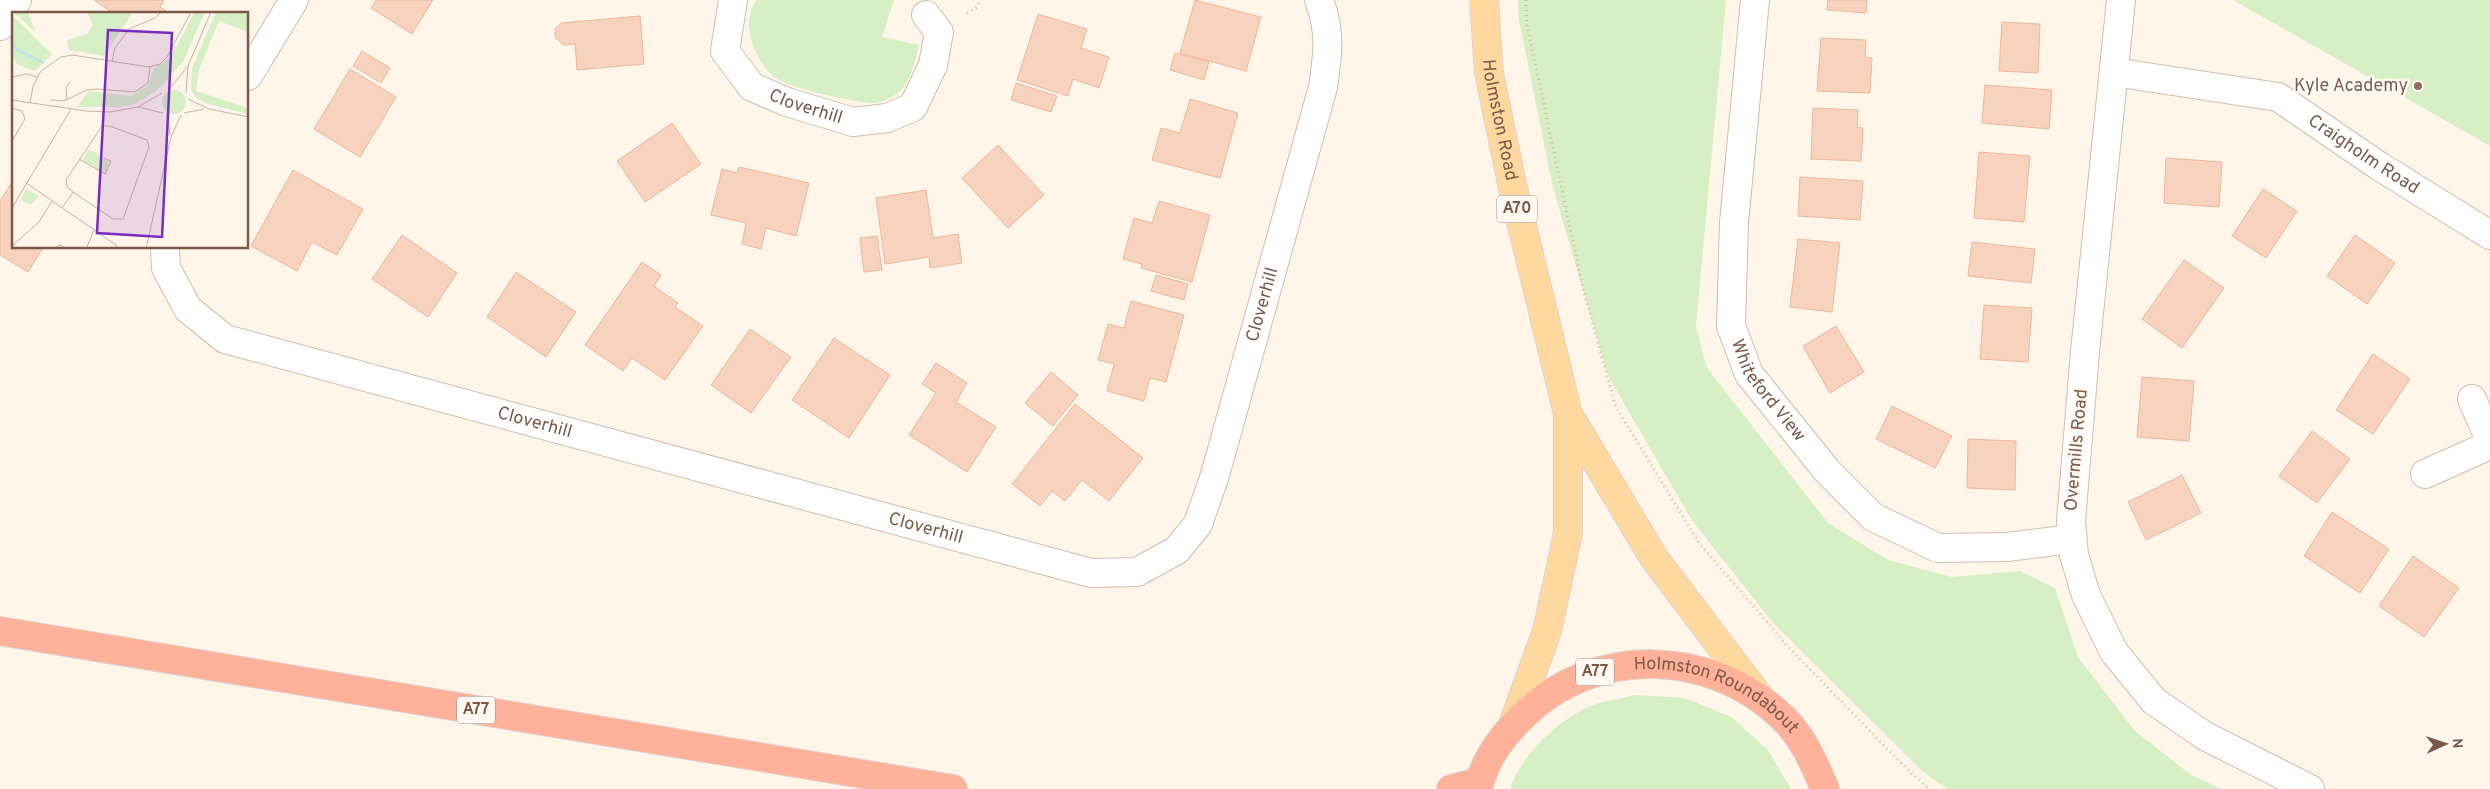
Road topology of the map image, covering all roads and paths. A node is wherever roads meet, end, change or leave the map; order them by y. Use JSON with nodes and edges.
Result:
{"nodes":[{"id":1,"x":17,"y":0,"type":"edge"},
{"id":2,"x":294,"y":0,"type":"edge"},
{"id":3,"x":733,"y":0,"type":"edge"},
{"id":4,"x":1319,"y":0,"type":"edge"},
{"id":5,"x":1484,"y":0,"type":"edge"},
{"id":6,"x":1526,"y":0,"type":"edge"},
{"id":7,"x":1755,"y":0,"type":"edge"},
{"id":8,"x":2121,"y":0,"type":"edge"},
{"id":9,"x":926,"y":15,"type":"dead end"},
{"id":10,"x":0,"y":26,"type":"edge"},
{"id":11,"x":2114,"y":72,"type":"junction"},
{"id":12,"x":249,"y":74,"type":"edge"},
{"id":13,"x":2490,"y":235,"type":"edge"},
{"id":14,"x":165,"y":249,"type":"edge"},
{"id":15,"x":2472,"y":399,"type":"dead end"},
{"id":16,"x":1568,"y":414,"type":"junction"},
{"id":17,"x":2490,"y":440,"type":"edge"},
{"id":18,"x":2490,"y":445,"type":"edge"},
{"id":19,"x":2425,"y":474,"type":"dead end"},
{"id":20,"x":2072,"y":540,"type":"junction"},
{"id":21,"x":0,"y":631,"type":"edge"},
{"id":22,"x":1760,"y":698,"type":"junction"},
{"id":23,"x":1512,"y":727,"type":"junction"},
{"id":24,"x":1479,"y":786,"type":"edge"},
{"id":25,"x":953,"y":789,"type":"edge"},
{"id":26,"x":1451,"y":789,"type":"edge"},
{"id":27,"x":1825,"y":789,"type":"edge"},
{"id":28,"x":1929,"y":789,"type":"edge"},
{"id":29,"x":2310,"y":789,"type":"edge"}],
"edges":[{"from":1,"to":10,"type":"street"},
{"from":2,"to":12,"type":"street"},
{"from":3,"to":9,"type":"street","name":"Cloverhill"},
{"from":4,"to":14,"type":"street","name":"Cloverhill"},
{"from":5,"to":16,"type":"main road","name":"Holmston Road","number":"A70"},
{"from":6,"to":28,"type":"path"},
{"from":7,"to":20,"type":"street","name":"Whiteford View"},
{"from":8,"to":11,"type":"street","name":"Overmills Road"},
{"from":11,"to":13,"type":"street","name":"Craigholm Road"},
{"from":11,"to":20,"type":"street","name":"Overmills Road"},
{"from":15,"to":17,"type":"street"},
{"from":16,"to":22,"type":"main road","number":"A70"},
{"from":16,"to":23,"type":"main road","number":"A70"},
{"from":18,"to":19,"type":"street"},
{"from":20,"to":29,"type":"street","name":"Overmills Road"},
{"from":21,"to":25,"type":"highway","number":"A77"},
{"from":22,"to":23,"type":"highway","name":"Holmston Roundabout","number":"A77"},
{"from":22,"to":27,"type":"highway","name":"Holmston Roundabout","number":"A77"},
{"from":23,"to":24,"type":"highway","name":"Holmston Roundabout","number":"A77"},
{"from":24,"to":26,"type":"highway","number":"A77"}]}
